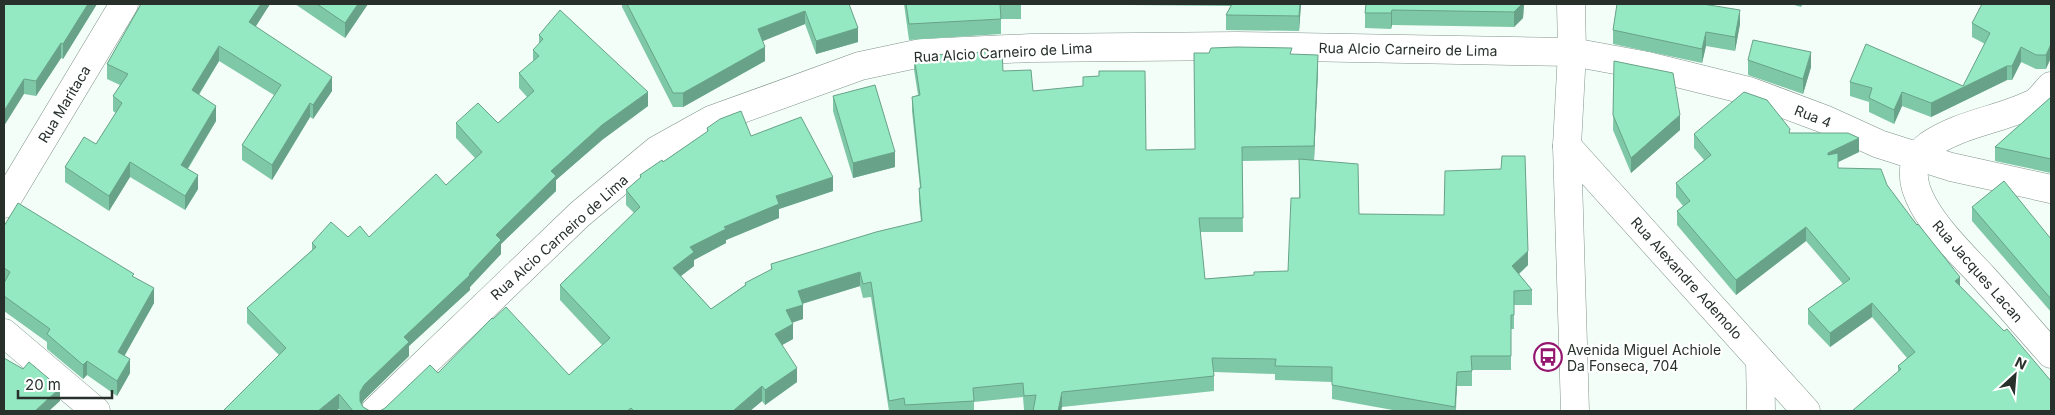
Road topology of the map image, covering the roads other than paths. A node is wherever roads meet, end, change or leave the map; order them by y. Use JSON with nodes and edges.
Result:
{"nodes":[{"id":1,"x":124,"y":4,"type":"edge"},
{"id":2,"x":1573,"y":10,"type":"edge"},
{"id":3,"x":1572,"y":52,"type":"junction"},
{"id":4,"x":2051,"y":86,"type":"edge"},
{"id":5,"x":1567,"y":146,"type":"junction"},
{"id":6,"x":1918,"y":157,"type":"junction"},
{"id":7,"x":2051,"y":189,"type":"edge"},
{"id":8,"x":4,"y":204,"type":"edge"},
{"id":9,"x":4,"y":333,"type":"edge"},
{"id":10,"x":2051,"y":354,"type":"edge"},
{"id":11,"x":1760,"y":360,"type":"junction"},
{"id":12,"x":96,"y":411,"type":"edge"},
{"id":13,"x":375,"y":411,"type":"edge"},
{"id":14,"x":1575,"y":411,"type":"edge"},
{"id":15,"x":1761,"y":411,"type":"edge"},
{"id":16,"x":1806,"y":411,"type":"edge"}],
"edges":[{"from":1,"to":8,"type":"street","name":"Rua Maritaca"},
{"from":2,"to":3,"type":"street"},
{"from":3,"to":5,"type":"street"},
{"from":3,"to":6,"type":"street","name":"Rua 4"},
{"from":3,"to":13,"type":"street","name":"Rua Alcio Carneiro de Lima"},
{"from":4,"to":6,"type":"street"},
{"from":5,"to":11,"type":"street","name":"Rua Alexandre Ademolo"},
{"from":5,"to":14,"type":"street"},
{"from":6,"to":7,"type":"street","name":"Rua 4"},
{"from":6,"to":10,"type":"street","name":"Rua Jacques Lacan"},
{"from":9,"to":12,"type":"street"},
{"from":11,"to":15,"type":"street"},
{"from":11,"to":16,"type":"street","name":"Rua Alexandre Ademolo"}]}
